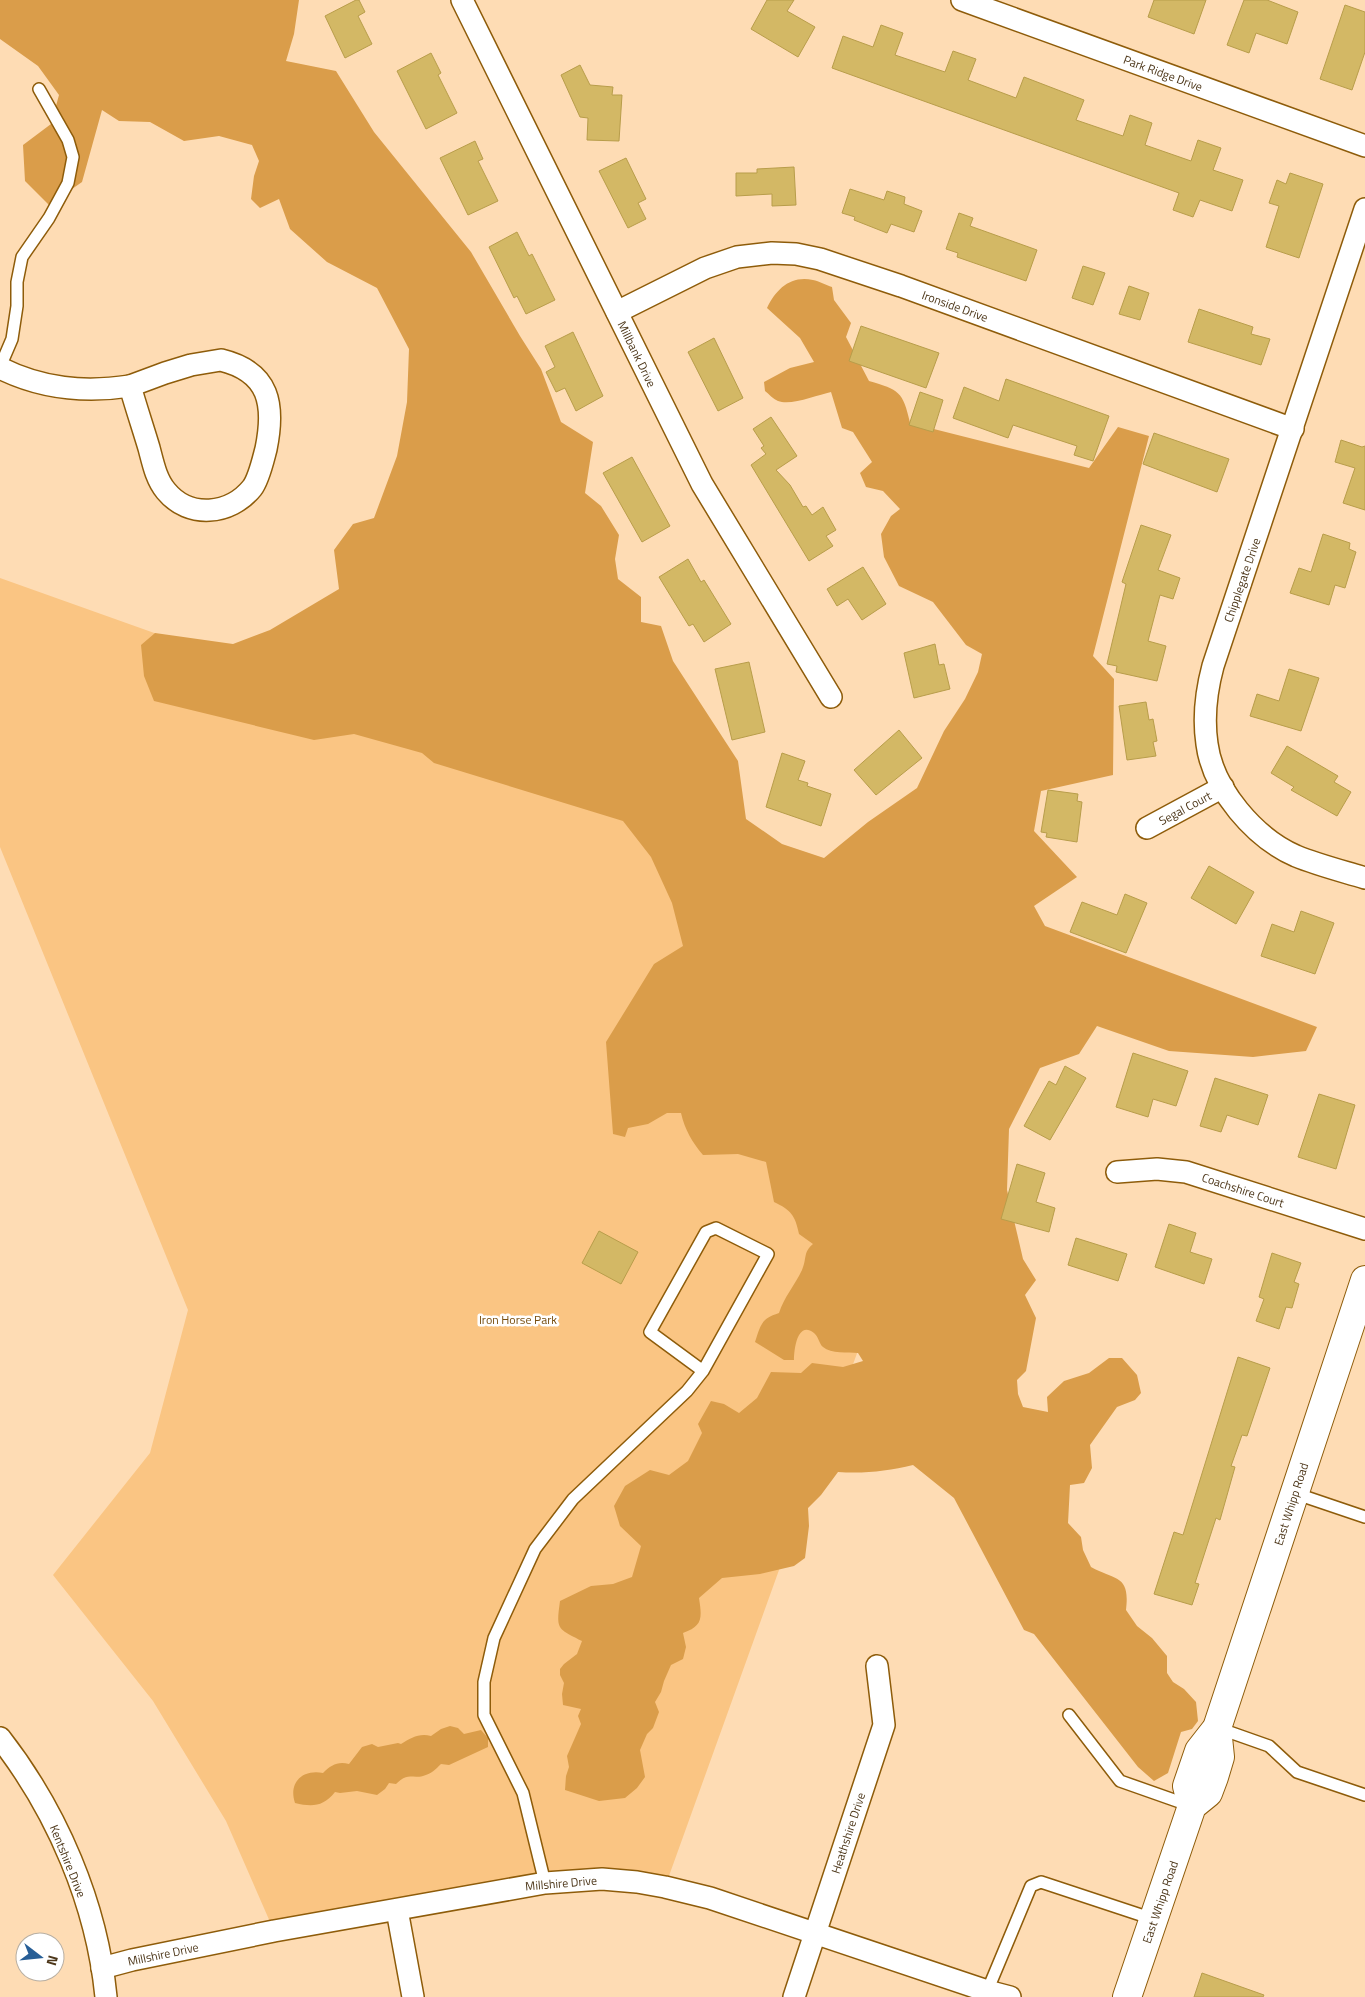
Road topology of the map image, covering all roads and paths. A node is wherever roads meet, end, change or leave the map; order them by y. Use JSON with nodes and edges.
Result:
{"nodes":[{"id":1,"x":462,"y":0,"type":"edge"},
{"id":2,"x":962,"y":0,"type":"edge"},
{"id":3,"x":38,"y":89,"type":"dead end"},
{"id":4,"x":1365,"y":146,"type":"edge"},
{"id":5,"x":1365,"y":209,"type":"edge"},
{"id":6,"x":617,"y":312,"type":"junction"},
{"id":7,"x":0,"y":368,"type":"edge"},
{"id":8,"x":130,"y":386,"type":"junction"},
{"id":9,"x":1292,"y":429,"type":"junction"},
{"id":10,"x":832,"y":697,"type":"dead end"},
{"id":11,"x":1223,"y":787,"type":"junction"},
{"id":12,"x":1147,"y":828,"type":"dead end"},
{"id":13,"x":1365,"y":878,"type":"edge"},
{"id":14,"x":1117,"y":1172,"type":"dead end"},
{"id":15,"x":1365,"y":1229,"type":"edge"},
{"id":16,"x":1365,"y":1280,"type":"edge"},
{"id":17,"x":703,"y":1371,"type":"junction"},
{"id":18,"x":1294,"y":1493,"type":"junction"},
{"id":19,"x":1365,"y":1517,"type":"edge"},
{"id":20,"x":877,"y":1666,"type":"dead end"},
{"id":21,"x":1069,"y":1715,"type":"dead end"},
{"id":22,"x":1217,"y":1728,"type":"junction"},
{"id":23,"x":0,"y":1738,"type":"edge"},
{"id":24,"x":1365,"y":1795,"type":"edge"},
{"id":25,"x":1192,"y":1806,"type":"junction"},
{"id":26,"x":545,"y":1882,"type":"junction"},
{"id":27,"x":397,"y":1910,"type":"junction"},
{"id":28,"x":1154,"y":1919,"type":"junction"},
{"id":29,"x":816,"y":1934,"type":"junction"},
{"id":30,"x":102,"y":1968,"type":"junction"},
{"id":31,"x":986,"y":1994,"type":"edge"},
{"id":32,"x":106,"y":1997,"type":"edge"},
{"id":33,"x":413,"y":1997,"type":"edge"},
{"id":34,"x":794,"y":1997,"type":"edge"},
{"id":35,"x":1010,"y":1997,"type":"edge"},
{"id":36,"x":1127,"y":1997,"type":"edge"}],
"edges":[{"from":1,"to":6,"type":"street","name":"Millbank Drive"},
{"from":2,"to":4,"type":"street","name":"Park Ridge Drive"},
{"from":3,"to":7,"type":"lane"},
{"from":5,"to":9,"type":"street","name":"Chipplegate Drive"},
{"from":6,"to":9,"type":"street","name":"Ironside Drive"},
{"from":6,"to":10,"type":"street","name":"Millbank Drive"},
{"from":7,"to":8,"type":"street"},
{"from":8,"to":8,"type":"street"},
{"from":9,"to":11,"type":"street","name":"Chipplegate Drive"},
{"from":11,"to":12,"type":"street","name":"Segal Court"},
{"from":11,"to":13,"type":"street","name":"Chipplegate Drive"},
{"from":14,"to":15,"type":"street","name":"Coachshire Court"},
{"from":16,"to":18,"type":"main road","name":"East Whipp Road"},
{"from":17,"to":17,"type":"lane"},
{"from":17,"to":26,"type":"lane"},
{"from":18,"to":19,"type":"lane"},
{"from":18,"to":22,"type":"main road","name":"East Whipp Road"},
{"from":20,"to":29,"type":"street","name":"Heathshire Drive"},
{"from":21,"to":25,"type":"lane"},
{"from":22,"to":24,"type":"lane"},
{"from":22,"to":25,"type":"main road","name":"East Whipp Road"},
{"from":23,"to":30,"type":"street","name":"Kentshire Drive"},
{"from":25,"to":28,"type":"main road","name":"East Whipp Road"},
{"from":26,"to":27,"type":"street","name":"Millshire Drive"},
{"from":26,"to":29,"type":"street","name":"Millshire Drive"},
{"from":27,"to":30,"type":"street","name":"Millshire Drive"},
{"from":27,"to":33,"type":"street"},
{"from":28,"to":31,"type":"lane"},
{"from":28,"to":36,"type":"main road","name":"East Whipp Road"},
{"from":29,"to":31,"type":"street","name":"Millshire Drive"},
{"from":29,"to":34,"type":"street","name":"Heathshire Drive"},
{"from":30,"to":32,"type":"street","name":"Kentshire Drive"},
{"from":31,"to":35,"type":"street","name":"Millshire Drive"}]}
